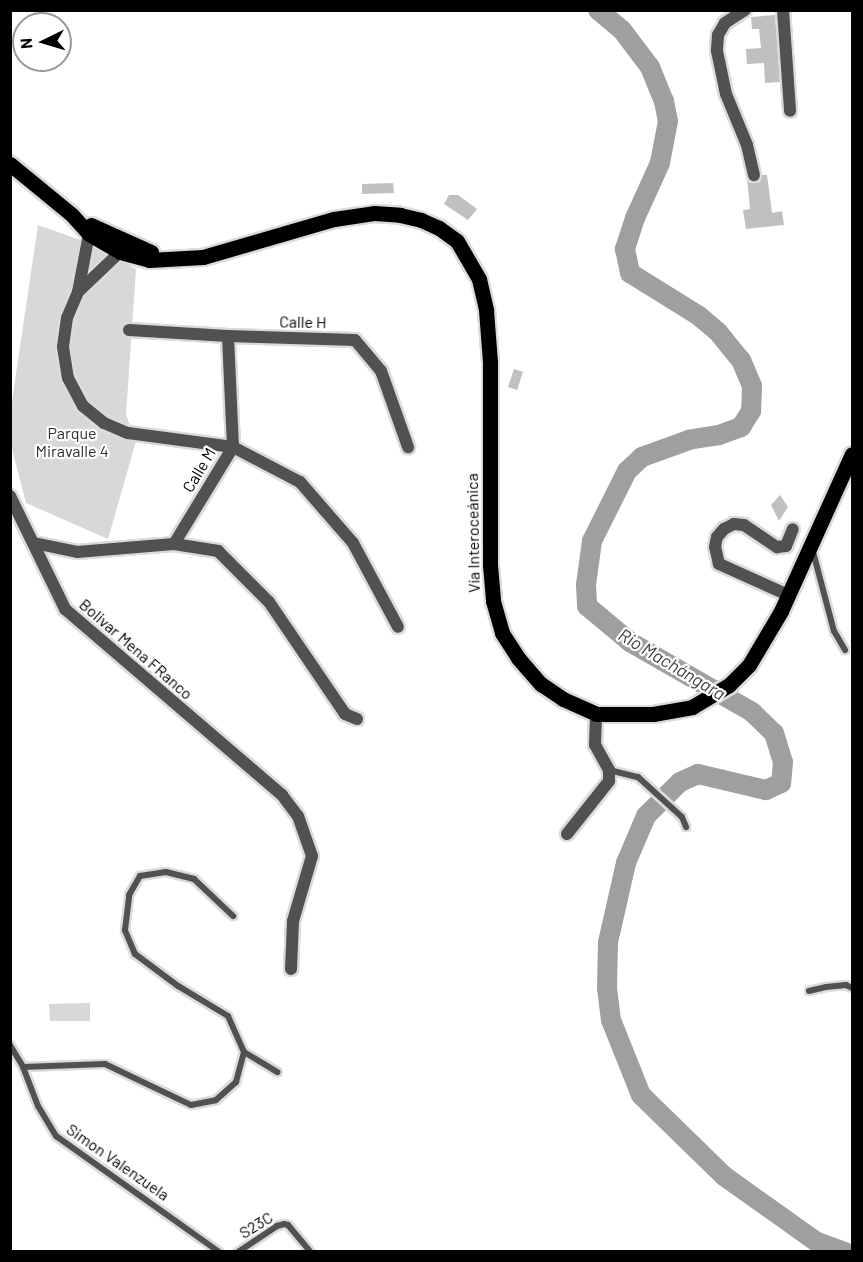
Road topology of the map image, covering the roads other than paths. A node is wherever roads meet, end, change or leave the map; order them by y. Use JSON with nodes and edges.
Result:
{"nodes":[{"id":1,"x":745,"y":10,"type":"edge"},
{"id":2,"x":783,"y":10,"type":"edge"},
{"id":3,"x":790,"y":111,"type":"dead end"},
{"id":4,"x":10,"y":164,"type":"edge"},
{"id":5,"x":754,"y":175,"type":"dead end"},
{"id":6,"x":72,"y":215,"type":"junction"},
{"id":7,"x":88,"y":234,"type":"junction"},
{"id":8,"x":120,"y":252,"type":"junction"},
{"id":9,"x":171,"y":259,"type":"junction"},
{"id":10,"x":78,"y":292,"type":"junction"},
{"id":11,"x":129,"y":330,"type":"dead end"},
{"id":12,"x":228,"y":336,"type":"junction"},
{"id":13,"x":233,"y":447,"type":"junction"},
{"id":14,"x":408,"y":447,"type":"dead end"},
{"id":15,"x":852,"y":454,"type":"edge"},
{"id":16,"x":10,"y":496,"type":"edge"},
{"id":17,"x":793,"y":529,"type":"dead end"},
{"id":18,"x":34,"y":543,"type":"junction"},
{"id":19,"x":174,"y":544,"type":"junction"},
{"id":20,"x":811,"y":544,"type":"junction"},
{"id":21,"x":788,"y":595,"type":"junction"},
{"id":22,"x":398,"y":627,"type":"dead end"},
{"id":23,"x":845,"y":650,"type":"dead end"},
{"id":24,"x":596,"y":714,"type":"junction"},
{"id":25,"x":357,"y":719,"type":"dead end"},
{"id":26,"x":609,"y":770,"type":"junction"},
{"id":27,"x":686,"y":827,"type":"dead end"},
{"id":28,"x":567,"y":834,"type":"dead end"},
{"id":29,"x":233,"y":916,"type":"dead end"},
{"id":30,"x":291,"y":969,"type":"dead end"},
{"id":31,"x":852,"y":988,"type":"edge"},
{"id":32,"x":809,"y":992,"type":"dead end"},
{"id":33,"x":10,"y":1045,"type":"edge"},
{"id":34,"x":244,"y":1052,"type":"junction"},
{"id":35,"x":23,"y":1067,"type":"junction"},
{"id":36,"x":277,"y":1072,"type":"dead end"},
{"id":37,"x":219,"y":1251,"type":"edge"},
{"id":38,"x":238,"y":1251,"type":"edge"},
{"id":39,"x":311,"y":1251,"type":"edge"}],
"edges":[{"from":1,"to":5,"type":"street"},
{"from":2,"to":3,"type":"street"},
{"from":4,"to":6,"type":"main road","name":"Vía Interoceánica"},
{"from":6,"to":7,"type":"main road","name":"Vía Interoceánica"},
{"from":6,"to":9,"type":"main road","name":"Vía Interoceánica"},
{"from":7,"to":8,"type":"main road","name":"Vía Interoceánica"},
{"from":7,"to":10,"type":"street"},
{"from":8,"to":9,"type":"main road","name":"Vía Interoceánica"},
{"from":8,"to":10,"type":"street"},
{"from":9,"to":24,"type":"main road","name":"Vía Interoceánica"},
{"from":10,"to":13,"type":"street"},
{"from":11,"to":12,"type":"street","name":"Calle H"},
{"from":12,"to":13,"type":"street","name":"Calle M"},
{"from":12,"to":14,"type":"street","name":"Calle H"},
{"from":13,"to":19,"type":"street","name":"Calle M"},
{"from":13,"to":22,"type":"street"},
{"from":15,"to":20,"type":"main road","name":"Vía Interoceánica"},
{"from":16,"to":18,"type":"street","name":"Bolivar Mena FRanco"},
{"from":17,"to":21,"type":"street"},
{"from":18,"to":19,"type":"street"},
{"from":18,"to":30,"type":"street","name":"Bolivar Mena FRanco"},
{"from":19,"to":25,"type":"street"},
{"from":20,"to":21,"type":"main road","name":"Vía Interoceánica"},
{"from":20,"to":23,"type":"lane"},
{"from":21,"to":24,"type":"main road","name":"Vía Interoceánica"},
{"from":24,"to":26,"type":"street"},
{"from":26,"to":27,"type":"lane"},
{"from":26,"to":28,"type":"street"},
{"from":29,"to":34,"type":"lane"},
{"from":31,"to":32,"type":"lane"},
{"from":33,"to":35,"type":"lane","name":"Simon Valenzuela"},
{"from":34,"to":35,"type":"lane"},
{"from":34,"to":36,"type":"lane"},
{"from":35,"to":37,"type":"lane","name":"Simon Valenzuela"},
{"from":38,"to":39,"type":"lane","name":"S23C"}]}
